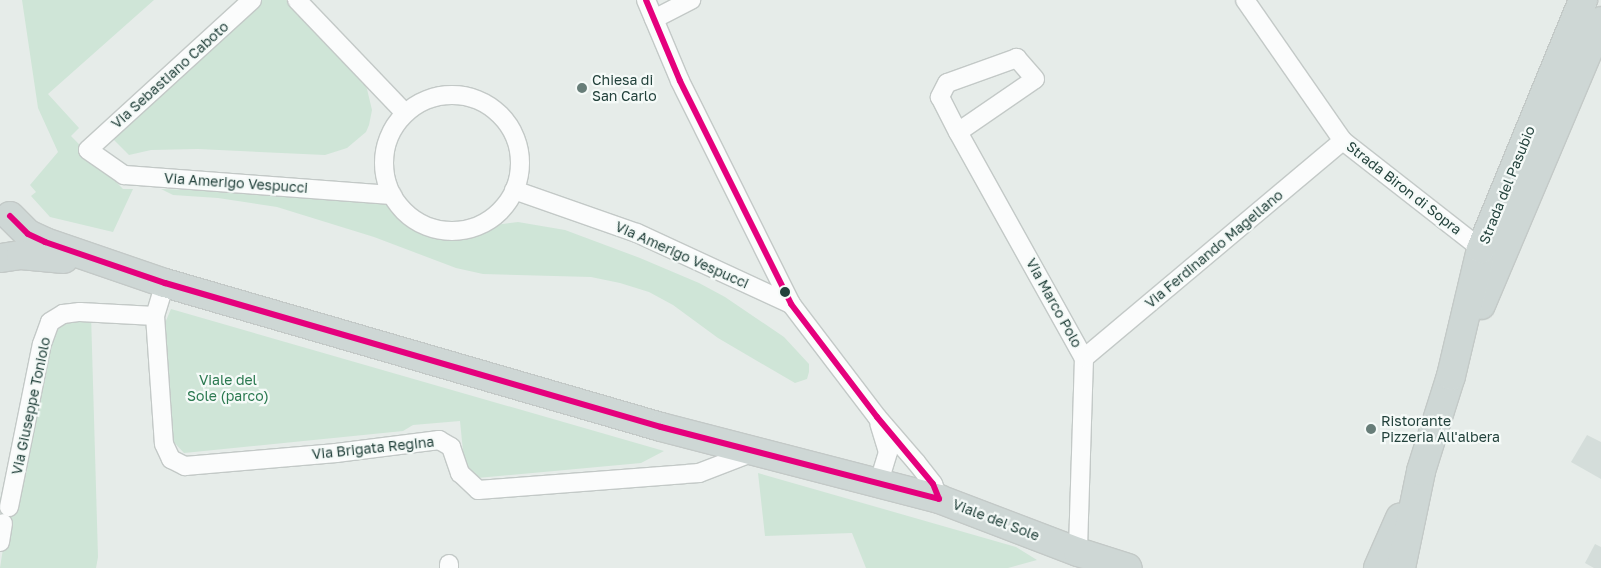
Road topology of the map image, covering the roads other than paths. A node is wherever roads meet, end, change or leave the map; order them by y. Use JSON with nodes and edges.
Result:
{"nodes":[{"id":1,"x":252,"y":0,"type":"edge"},
{"id":2,"x":297,"y":0,"type":"edge"},
{"id":3,"x":646,"y":0,"type":"edge"},
{"id":4,"x":692,"y":0,"type":"edge"},
{"id":5,"x":1245,"y":0,"type":"edge"},
{"id":6,"x":1583,"y":0,"type":"edge"},
{"id":7,"x":654,"y":19,"type":"junction"},
{"id":8,"x":1601,"y":22,"type":"edge"},
{"id":9,"x":405,"y":112,"type":"junction"},
{"id":10,"x":958,"y":132,"type":"junction"},
{"id":11,"x":1344,"y":140,"type":"junction"},
{"id":12,"x":88,"y":150,"type":"joint"},
{"id":13,"x":514,"y":190,"type":"junction"},
{"id":14,"x":392,"y":195,"type":"junction"},
{"id":15,"x":5,"y":211,"type":"edge"},
{"id":16,"x":1481,"y":249,"type":"junction"},
{"id":17,"x":1,"y":258,"type":"edge"},
{"id":18,"x":112,"y":265,"type":"junction"},
{"id":19,"x":165,"y":283,"type":"junction"},
{"id":20,"x":791,"y":304,"type":"junction"},
{"id":21,"x":155,"y":316,"type":"junction"},
{"id":22,"x":1084,"y":358,"type":"junction"},
{"id":23,"x":1451,"y":376,"type":"junction"},
{"id":24,"x":877,"y":418,"type":"junction"},
{"id":25,"x":755,"y":452,"type":"junction"},
{"id":26,"x":1421,"y":471,"type":"junction"},
{"id":27,"x":878,"y":484,"type":"junction"},
{"id":28,"x":939,"y":499,"type":"junction"},
{"id":29,"x":10,"y":507,"type":"dead end"},
{"id":30,"x":3,"y":523,"type":"dead end"},
{"id":31,"x":0,"y":542,"type":"edge"},
{"id":32,"x":1078,"y":552,"type":"junction"},
{"id":33,"x":1128,"y":568,"type":"edge"},
{"id":34,"x":1378,"y":568,"type":"edge"},
{"id":35,"x":1401,"y":568,"type":"edge"}],
"edges":[{"from":1,"to":12,"type":"street","name":"Via Sebastiano Caboto"},
{"from":2,"to":9,"type":"street"},
{"from":3,"to":7,"type":"street"},
{"from":4,"to":7,"type":"street"},
{"from":5,"to":11,"type":"street","name":"Strada Biron di Sopra"},
{"from":6,"to":16,"type":"main road","name":"Strada del Pasubio"},
{"from":7,"to":20,"type":"street"},
{"from":8,"to":23,"type":"main road","name":"Strada del Pasubio"},
{"from":9,"to":13,"type":"street"},
{"from":9,"to":14,"type":"street"},
{"from":10,"to":10,"type":"street","name":"Via Marco Polo"},
{"from":10,"to":22,"type":"street","name":"Via Marco Polo"},
{"from":11,"to":16,"type":"street","name":"Strada Biron di Sopra"},
{"from":11,"to":22,"type":"street","name":"Via Ferdinando Magellano"},
{"from":12,"to":14,"type":"street","name":"Via Amerigo Vespucci"},
{"from":13,"to":14,"type":"street"},
{"from":13,"to":20,"type":"street","name":"Via Amerigo Vespucci"},
{"from":15,"to":17,"type":"main road"},
{"from":15,"to":18,"type":"main road","name":"Viale del Sole"},
{"from":16,"to":23,"type":"main road","name":"Strada del Pasubio"},
{"from":17,"to":18,"type":"main road","name":"Viale del Sole"},
{"from":18,"to":19,"type":"main road","name":"Viale del Sole"},
{"from":19,"to":21,"type":"street","name":"Via Brigata Regina"},
{"from":19,"to":25,"type":"main road","name":"Viale del Sole"},
{"from":20,"to":24,"type":"street"},
{"from":21,"to":25,"type":"street","name":"Via Brigata Regina"},
{"from":21,"to":29,"type":"street","name":"Via Giuseppe Toniolo"},
{"from":22,"to":32,"type":"street","name":"Via Marco Polo"},
{"from":23,"to":26,"type":"main road","name":"Strada del Pasubio"},
{"from":24,"to":27,"type":"street"},
{"from":24,"to":28,"type":"street"},
{"from":25,"to":27,"type":"main road","name":"Viale del Sole"},
{"from":26,"to":34,"type":"main road","name":"Strada del Pasubio"},
{"from":26,"to":35,"type":"main road","name":"Strada del Pasubio"},
{"from":27,"to":28,"type":"main road","name":"Viale del Sole"},
{"from":28,"to":32,"type":"main road","name":"Viale del Sole"},
{"from":30,"to":31,"type":"street"},
{"from":32,"to":33,"type":"main road","name":"Viale del Sole"}]}
